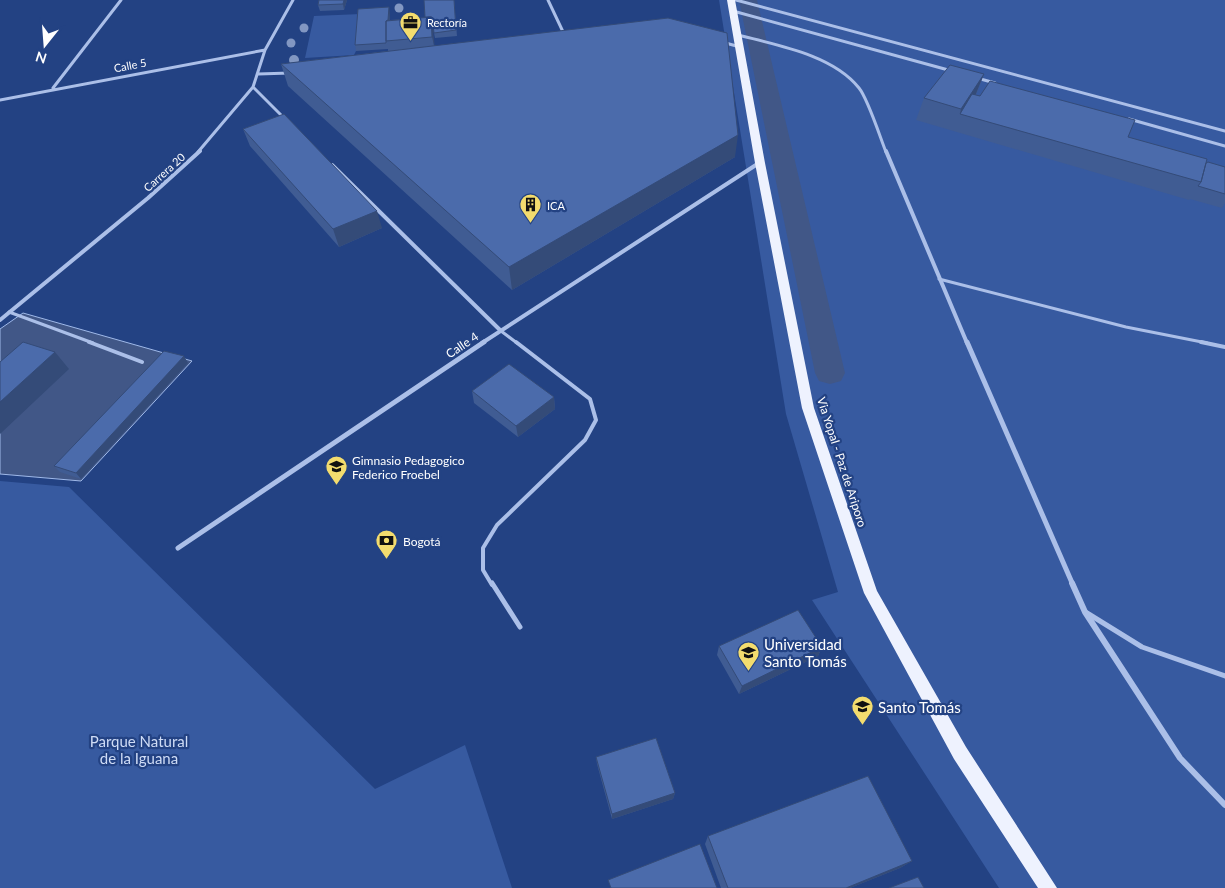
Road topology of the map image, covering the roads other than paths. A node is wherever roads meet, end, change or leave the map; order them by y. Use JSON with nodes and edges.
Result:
{"nodes":[{"id":1,"x":121,"y":0,"type":"edge"},
{"id":2,"x":293,"y":0,"type":"edge"},
{"id":3,"x":548,"y":0,"type":"edge"},
{"id":4,"x":733,"y":5,"type":"edge"},
{"id":5,"x":739,"y":39,"type":"junction"},
{"id":6,"x":568,"y":41,"type":"edge"},
{"id":7,"x":721,"y":42,"type":"edge"},
{"id":8,"x":264,"y":50,"type":"junction"},
{"id":9,"x":298,"y":72,"type":"edge"},
{"id":10,"x":258,"y":74,"type":"junction"},
{"id":11,"x":962,"y":74,"type":"edge"},
{"id":12,"x":971,"y":76,"type":"edge"},
{"id":13,"x":999,"y":84,"type":"edge"},
{"id":14,"x":254,"y":87,"type":"junction"},
{"id":15,"x":53,"y":89,"type":"junction"},
{"id":16,"x":0,"y":100,"type":"edge"},
{"id":17,"x":1122,"y":117,"type":"edge"},
{"id":18,"x":289,"y":122,"type":"edge"},
{"id":19,"x":1225,"y":131,"type":"edge"},
{"id":20,"x":1225,"y":146,"type":"edge"},
{"id":21,"x":760,"y":163,"type":"junction"},
{"id":22,"x":331,"y":164,"type":"edge"},
{"id":23,"x":939,"y":279,"type":"junction"},
{"id":24,"x":9,"y":312,"type":"junction"},
{"id":25,"x":0,"y":320,"type":"edge"},
{"id":26,"x":501,"y":330,"type":"junction"},
{"id":27,"x":1225,"y":348,"type":"edge"},
{"id":28,"x":142,"y":362,"type":"dead end"},
{"id":29,"x":178,"y":548,"type":"dead end"},
{"id":30,"x":1085,"y":612,"type":"junction"},
{"id":31,"x":520,"y":627,"type":"dead end"},
{"id":32,"x":1225,"y":676,"type":"edge"},
{"id":33,"x":1225,"y":805,"type":"edge"},
{"id":34,"x":1048,"y":888,"type":"edge"}],
"edges":[{"from":1,"to":15,"type":"street"},
{"from":2,"to":8,"type":"street","name":"Carrera 20"},
{"from":3,"to":6,"type":"street"},
{"from":4,"to":5,"type":"main road","name":"Via Yopal - Paz de Ariporo"},
{"from":4,"to":11,"type":"street"},
{"from":4,"to":19,"type":"street"},
{"from":5,"to":7,"type":"street"},
{"from":5,"to":21,"type":"main road","name":"Via Yopal - Paz de Ariporo"},
{"from":5,"to":23,"type":"street"},
{"from":8,"to":10,"type":"street","name":"Carrera 20"},
{"from":8,"to":15,"type":"street","name":"Calle 5"},
{"from":9,"to":10,"type":"street"},
{"from":10,"to":14,"type":"street","name":"Carrera 20"},
{"from":12,"to":13,"type":"street"},
{"from":14,"to":18,"type":"street"},
{"from":14,"to":24,"type":"street","name":"Carrera 20"},
{"from":15,"to":16,"type":"street","name":"Calle 5"},
{"from":17,"to":20,"type":"street"},
{"from":21,"to":26,"type":"street","name":"Calle 4"},
{"from":21,"to":34,"type":"main road","name":"Via Yopal - Paz de Ariporo"},
{"from":22,"to":26,"type":"street"},
{"from":23,"to":27,"type":"lane"},
{"from":23,"to":30,"type":"street"},
{"from":24,"to":25,"type":"street","name":"Carrera 20"},
{"from":24,"to":28,"type":"lane"},
{"from":26,"to":29,"type":"street","name":"Calle 4"},
{"from":26,"to":31,"type":"lane"},
{"from":30,"to":32,"type":"lane"},
{"from":30,"to":33,"type":"street"}]}
